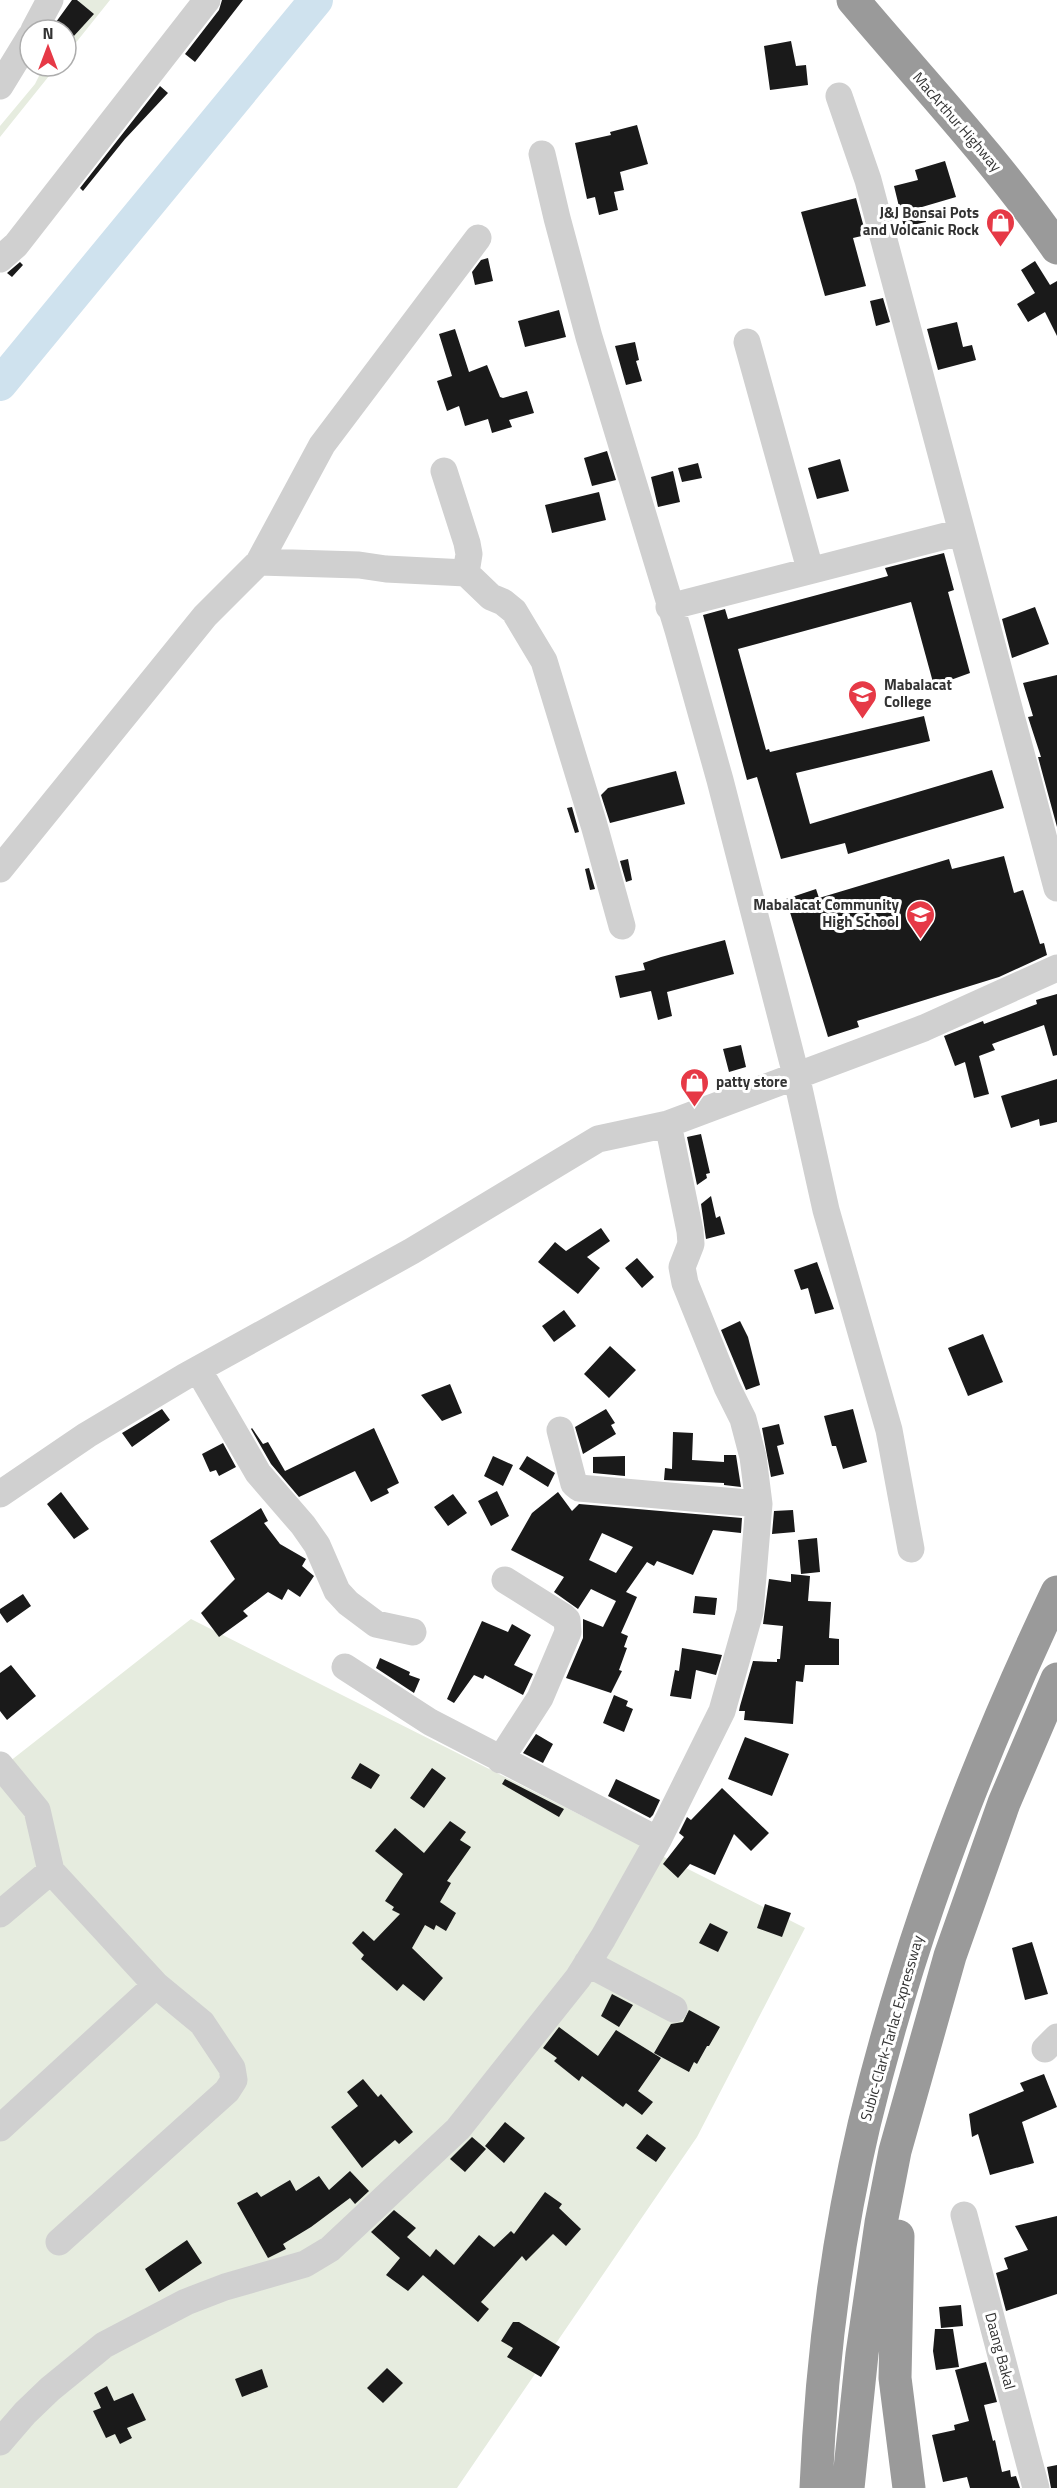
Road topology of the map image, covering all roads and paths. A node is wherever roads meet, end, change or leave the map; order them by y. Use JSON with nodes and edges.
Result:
{"nodes":[{"id":1,"x":50,"y":0,"type":"edge"},
{"id":2,"x":207,"y":0,"type":"edge"},
{"id":3,"x":853,"y":0,"type":"edge"},
{"id":4,"x":40,"y":18,"type":"edge"},
{"id":5,"x":18,"y":57,"type":"edge"},
{"id":6,"x":0,"y":86,"type":"edge"},
{"id":7,"x":839,"y":96,"type":"dead end"},
{"id":8,"x":542,"y":154,"type":"dead end"},
{"id":9,"x":478,"y":238,"type":"dead end"},
{"id":10,"x":1057,"y":248,"type":"edge"},
{"id":11,"x":0,"y":259,"type":"edge"},
{"id":12,"x":747,"y":342,"type":"dead end"},
{"id":13,"x":444,"y":471,"type":"dead end"},
{"id":14,"x":961,"y":532,"type":"junction"},
{"id":15,"x":259,"y":562,"type":"junction"},
{"id":16,"x":810,"y":569,"type":"junction"},
{"id":17,"x":466,"y":573,"type":"junction"},
{"id":18,"x":669,"y":607,"type":"junction"},
{"id":19,"x":0,"y":869,"type":"edge"},
{"id":20,"x":1057,"y":888,"type":"edge"},
{"id":21,"x":622,"y":926,"type":"dead end"},
{"id":22,"x":1057,"y":968,"type":"edge"},
{"id":23,"x":796,"y":1075,"type":"junction"},
{"id":24,"x":668,"y":1124,"type":"junction"},
{"id":25,"x":199,"y":1371,"type":"junction"},
{"id":26,"x":560,"y":1430,"type":"dead end"},
{"id":27,"x":0,"y":1494,"type":"edge"},
{"id":28,"x":759,"y":1504,"type":"junction"},
{"id":29,"x":910,"y":1549,"type":"dead end"},
{"id":30,"x":505,"y":1580,"type":"dead end"},
{"id":31,"x":1057,"y":1592,"type":"edge"},
{"id":32,"x":413,"y":1632,"type":"dead end"},
{"id":33,"x":345,"y":1667,"type":"dead end"},
{"id":34,"x":1057,"y":1679,"type":"edge"},
{"id":35,"x":500,"y":1760,"type":"junction"},
{"id":36,"x":0,"y":1765,"type":"edge"},
{"id":37,"x":658,"y":1840,"type":"junction"},
{"id":38,"x":51,"y":1871,"type":"junction"},
{"id":39,"x":0,"y":1914,"type":"edge"},
{"id":40,"x":587,"y":1964,"type":"junction"},
{"id":41,"x":156,"y":1985,"type":"junction"},
{"id":42,"x":674,"y":2009,"type":"dead end"},
{"id":43,"x":0,"y":2127,"type":"edge"},
{"id":44,"x":895,"y":2151,"type":"junction"},
{"id":45,"x":964,"y":2215,"type":"dead end"},
{"id":46,"x":59,"y":2242,"type":"dead end"},
{"id":47,"x":0,"y":2442,"type":"edge"},
{"id":48,"x":816,"y":2488,"type":"edge"},
{"id":49,"x":848,"y":2488,"type":"edge"},
{"id":50,"x":909,"y":2488,"type":"edge"},
{"id":51,"x":1036,"y":2488,"type":"edge"}],
"edges":[{"from":1,"to":4,"type":"street"},
{"from":2,"to":11,"type":"street"},
{"from":3,"to":10,"type":"highway","name":"MacArthur Highway"},
{"from":5,"to":6,"type":"street"},
{"from":7,"to":14,"type":"street"},
{"from":8,"to":18,"type":"street"},
{"from":9,"to":15,"type":"street"},
{"from":12,"to":16,"type":"street"},
{"from":13,"to":17,"type":"street"},
{"from":14,"to":16,"type":"street"},
{"from":14,"to":20,"type":"street"},
{"from":15,"to":17,"type":"street"},
{"from":15,"to":19,"type":"street"},
{"from":16,"to":18,"type":"street"},
{"from":17,"to":21,"type":"street"},
{"from":18,"to":23,"type":"street"},
{"from":22,"to":23,"type":"street"},
{"from":23,"to":24,"type":"street"},
{"from":23,"to":29,"type":"street"},
{"from":24,"to":25,"type":"street"},
{"from":24,"to":28,"type":"street"},
{"from":25,"to":27,"type":"street"},
{"from":25,"to":32,"type":"street"},
{"from":26,"to":28,"type":"street"},
{"from":28,"to":37,"type":"street"},
{"from":30,"to":35,"type":"street"},
{"from":31,"to":48,"type":"highway","name":"Subic-Clark-Tarlac Expressway"},
{"from":33,"to":35,"type":"street"},
{"from":34,"to":44,"type":"highway"},
{"from":35,"to":37,"type":"street"},
{"from":36,"to":38,"type":"street"},
{"from":37,"to":40,"type":"street"},
{"from":38,"to":39,"type":"street"},
{"from":38,"to":41,"type":"street"},
{"from":40,"to":42,"type":"street"},
{"from":40,"to":47,"type":"street"},
{"from":41,"to":43,"type":"street"},
{"from":41,"to":46,"type":"street"},
{"from":44,"to":49,"type":"highway"},
{"from":44,"to":50,"type":"highway"},
{"from":45,"to":51,"type":"street","name":"Daang Bakal"}]}
